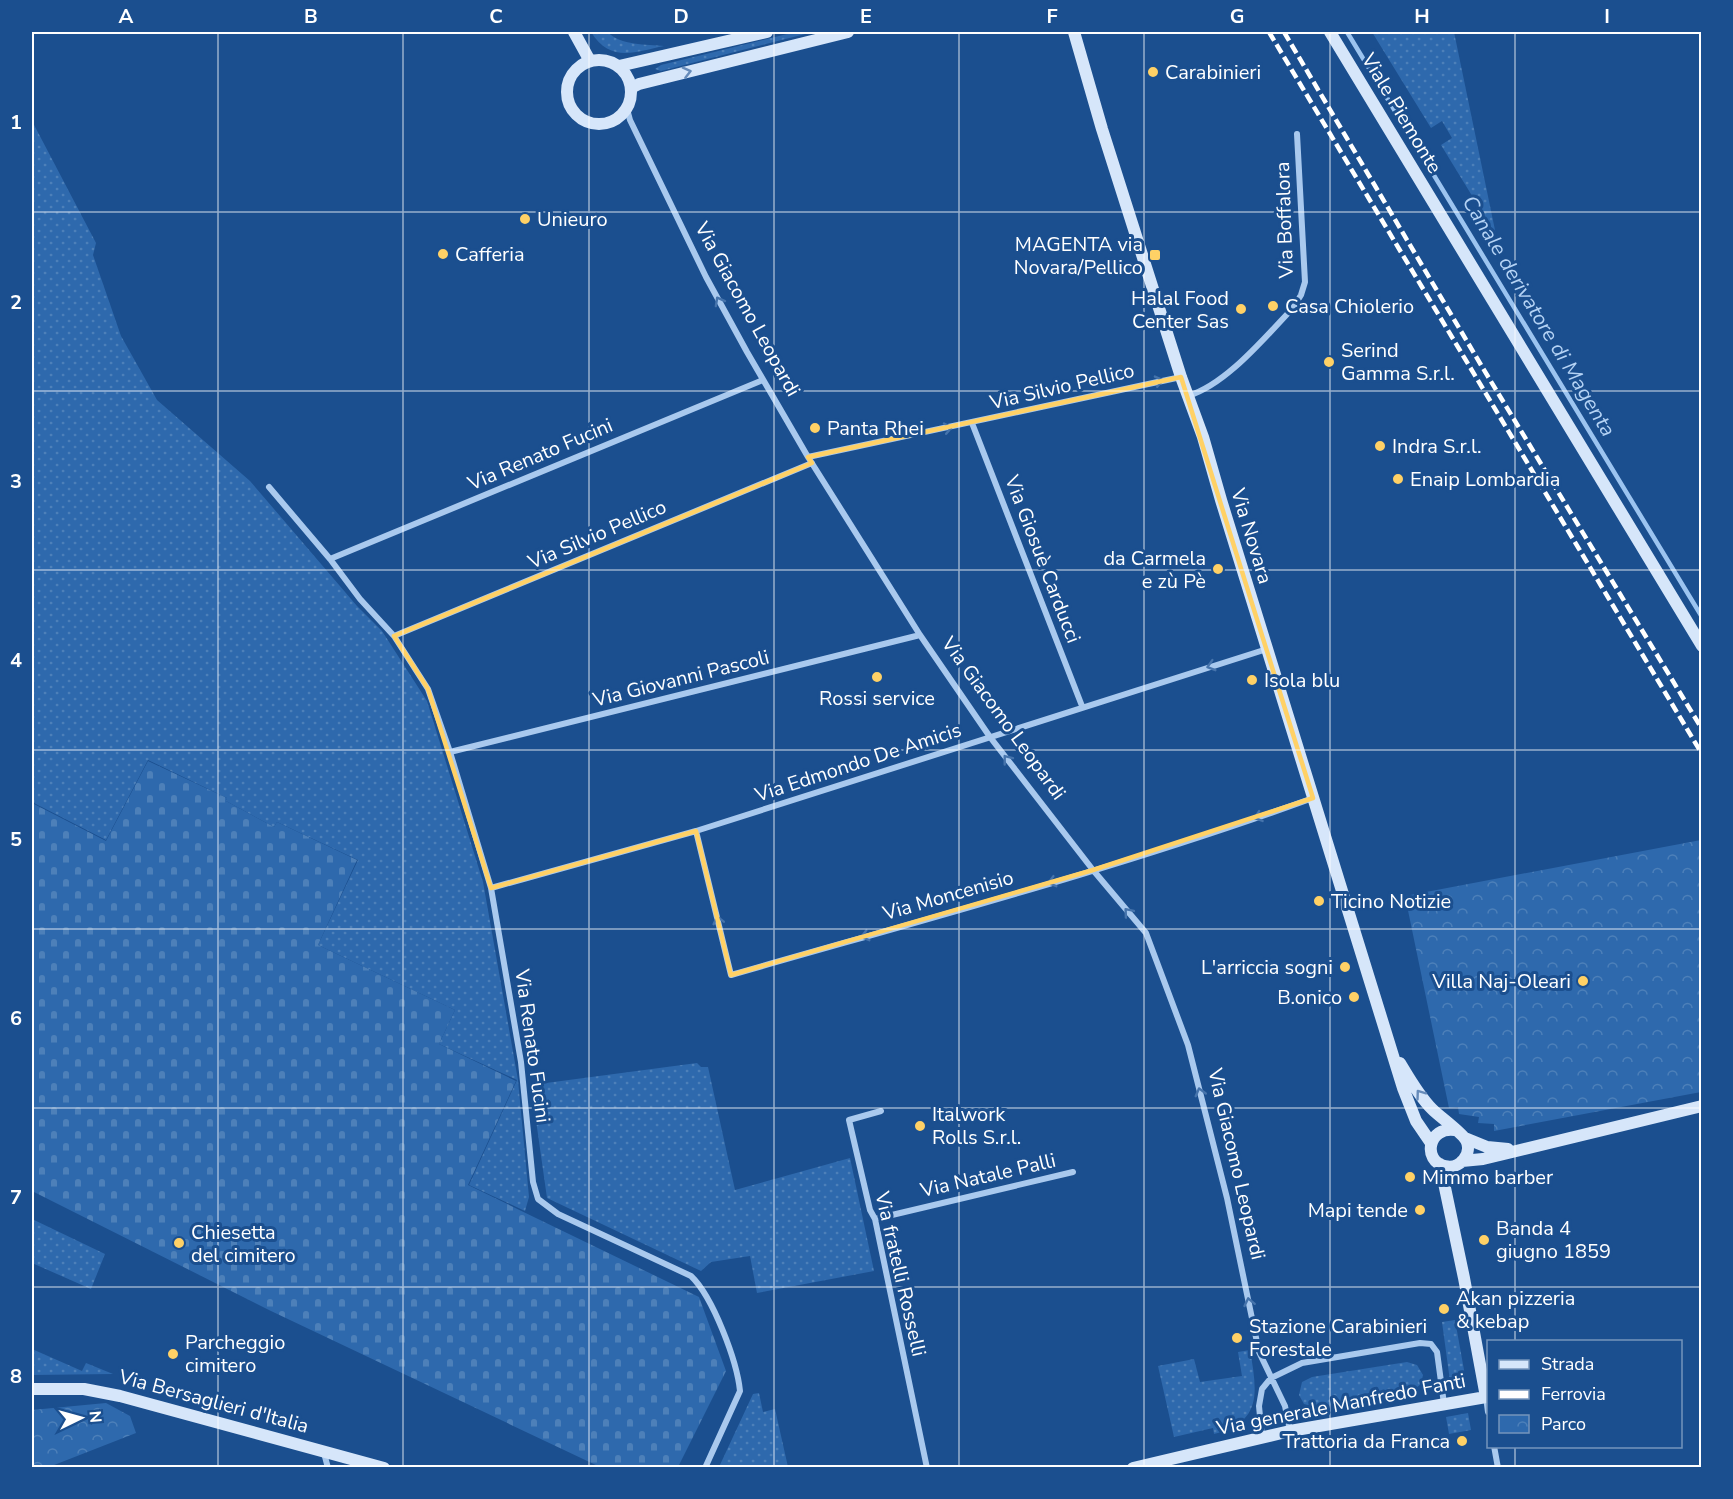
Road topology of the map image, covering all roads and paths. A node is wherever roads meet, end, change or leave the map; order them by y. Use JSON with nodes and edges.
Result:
{"nodes":[{"id":1,"x":574,"y":32,"type":"edge"},
{"id":2,"x":768,"y":32,"type":"edge"},
{"id":3,"x":848,"y":32,"type":"edge"},
{"id":4,"x":1074,"y":32,"type":"edge"},
{"id":5,"x":1330,"y":32,"type":"edge"},
{"id":6,"x":824,"y":34,"type":"edge"},
{"id":7,"x":590,"y":61,"type":"junction"},
{"id":8,"x":619,"y":66,"type":"junction"},
{"id":9,"x":632,"y":88,"type":"junction"},
{"id":10,"x":627,"y":109,"type":"junction"},
{"id":11,"x":1297,"y":134,"type":"dead end"},
{"id":12,"x":1181,"y":376,"type":"junction"},
{"id":13,"x":763,"y":380,"type":"junction"},
{"id":14,"x":1188,"y":396,"type":"junction"},
{"id":15,"x":972,"y":423,"type":"junction"},
{"id":16,"x":810,"y":460,"type":"junction"},
{"id":17,"x":269,"y":487,"type":"dead end"},
{"id":18,"x":330,"y":559,"type":"junction"},
{"id":19,"x":920,"y":634,"type":"junction"},
{"id":20,"x":394,"y":636,"type":"junction"},
{"id":21,"x":1701,"y":646,"type":"edge"},
{"id":22,"x":1267,"y":649,"type":"junction"},
{"id":23,"x":1082,"y":706,"type":"junction"},
{"id":24,"x":990,"y":737,"type":"junction"},
{"id":25,"x":450,"y":752,"type":"junction"},
{"id":26,"x":1313,"y":798,"type":"junction"},
{"id":27,"x":696,"y":831,"type":"junction"},
{"id":28,"x":1093,"y":870,"type":"junction"},
{"id":29,"x":491,"y":888,"type":"junction"},
{"id":30,"x":1393,"y":1052,"type":"junction"},
{"id":31,"x":1701,"y":1106,"type":"edge"},
{"id":32,"x":881,"y":1111,"type":"dead end"},
{"id":33,"x":1460,"y":1134,"type":"junction"},
{"id":34,"x":1431,"y":1143,"type":"junction"},
{"id":35,"x":1518,"y":1149,"type":"junction"},
{"id":36,"x":1451,"y":1164,"type":"junction"},
{"id":37,"x":1073,"y":1172,"type":"dead end"},
{"id":38,"x":875,"y":1219,"type":"junction"},
{"id":39,"x":1271,"y":1378,"type":"junction"},
{"id":40,"x":32,"y":1389,"type":"edge"},
{"id":41,"x":1486,"y":1397,"type":"junction"},
{"id":42,"x":1444,"y":1404,"type":"junction"},
{"id":43,"x":1487,"y":1404,"type":"edge"},
{"id":44,"x":1290,"y":1431,"type":"junction"},
{"id":45,"x":1262,"y":1437,"type":"junction"},
{"id":46,"x":1494,"y":1448,"type":"edge"},
{"id":47,"x":323,"y":1450,"type":"junction"},
{"id":48,"x":328,"y":1467,"type":"edge"},
{"id":49,"x":384,"y":1467,"type":"edge"},
{"id":50,"x":705,"y":1467,"type":"edge"},
{"id":51,"x":927,"y":1467,"type":"edge"},
{"id":52,"x":1133,"y":1467,"type":"edge"},
{"id":53,"x":1498,"y":1467,"type":"edge"}],
"edges":[{"from":1,"to":7,"type":"street"},
{"from":2,"to":8,"type":"street"},
{"from":3,"to":6,"type":"street"},
{"from":4,"to":12,"type":"street","name":"Via Novara"},
{"from":5,"to":21,"type":"street","name":"Viale Piemonte"},
{"from":9,"to":6,"type":"street","one_way":true},
{"from":7,"to":8,"type":"street"},
{"from":7,"to":10,"type":"street"},
{"from":8,"to":9,"type":"street"},
{"from":9,"to":10,"type":"street"},
{"from":13,"to":10,"type":"street","name":"Via Giacomo Leopardi","one_way":true},
{"from":11,"to":14,"type":"street","name":"Via Boffalora"},
{"from":12,"to":14,"type":"street","name":"Via Novara"},
{"from":15,"to":12,"type":"street","name":"Via Silvio Pellico","one_way":true},
{"from":13,"to":16,"type":"street","name":"Via Giacomo Leopardi"},
{"from":13,"to":18,"type":"street","name":"Via Renato Fucini"},
{"from":14,"to":22,"type":"street","name":"Via Novara"},
{"from":16,"to":15,"type":"street","name":"Via Silvio Pellico","one_way":true},
{"from":15,"to":23,"type":"street","name":"Via Giosuè Carducci"},
{"from":16,"to":19,"type":"street","name":"Via Giacomo Leopardi"},
{"from":16,"to":20,"type":"street","name":"Via Silvio Pellico"},
{"from":17,"to":18,"type":"street","name":"Via Renato Fucini"},
{"from":18,"to":20,"type":"street","name":"Via Renato Fucini"},
{"from":19,"to":24,"type":"street","name":"Via Giacomo Leopardi"},
{"from":19,"to":25,"type":"street","name":"Via Giovanni Pascoli"},
{"from":20,"to":25,"type":"street","name":"Via Renato Fucini"},
{"from":22,"to":23,"type":"street","name":"Via Edmondo De Amicis","one_way":true},
{"from":22,"to":26,"type":"street","name":"Via Novara"},
{"from":23,"to":24,"type":"street","name":"Via Edmondo De Amicis"},
{"from":24,"to":27,"type":"street","name":"Via Edmondo De Amicis"},
{"from":28,"to":24,"type":"street","name":"Via Giacomo Leopardi","one_way":true},
{"from":25,"to":29,"type":"street","name":"Via Renato Fucini"},
{"from":26,"to":28,"type":"street","name":"Via Moncenisio","one_way":true},
{"from":26,"to":30,"type":"street","name":"Via Novara"},
{"from":28,"to":27,"type":"street","name":"Via Moncenisio","one_way":true},
{"from":27,"to":29,"type":"street","name":"Via Edmondo De Amicis"},
{"from":39,"to":28,"type":"street","name":"Via Giacomo Leopardi","one_way":true},
{"from":29,"to":50,"type":"street","name":"Via Renato Fucini"},
{"from":33,"to":30,"type":"street","name":"Via Novara","one_way":true},
{"from":30,"to":34,"type":"street","name":"Via Novara"},
{"from":31,"to":35,"type":"street"},
{"from":32,"to":38,"type":"street","name":"Via fratelli Rosselli"},
{"from":33,"to":34,"type":"street"},
{"from":33,"to":35,"type":"street"},
{"from":33,"to":36,"type":"street"},
{"from":34,"to":36,"type":"street"},
{"from":35,"to":36,"type":"street"},
{"from":36,"to":41,"type":"street"},
{"from":37,"to":38,"type":"street","name":"Via Natale Palli"},
{"from":38,"to":51,"type":"street","name":"Via fratelli Rosselli"},
{"from":39,"to":42,"type":"street"},
{"from":39,"to":44,"type":"street","name":"Via Giacomo Leopardi"},
{"from":39,"to":45,"type":"street"},
{"from":40,"to":47,"type":"street","name":"Via Bersaglieri d'Italia"},
{"from":41,"to":42,"type":"street","name":"Via generale Manfredo Fanti"},
{"from":41,"to":43,"type":"street"},
{"from":42,"to":44,"type":"street","name":"Via generale Manfredo Fanti"},
{"from":44,"to":45,"type":"street","name":"Via generale Manfredo Fanti"},
{"from":45,"to":52,"type":"street","name":"Via generale Manfredo Fanti"},
{"from":46,"to":53,"type":"street"},
{"from":47,"to":48,"type":"street"},
{"from":47,"to":49,"type":"street","name":"Via Bersaglieri d'Italia"}]}
